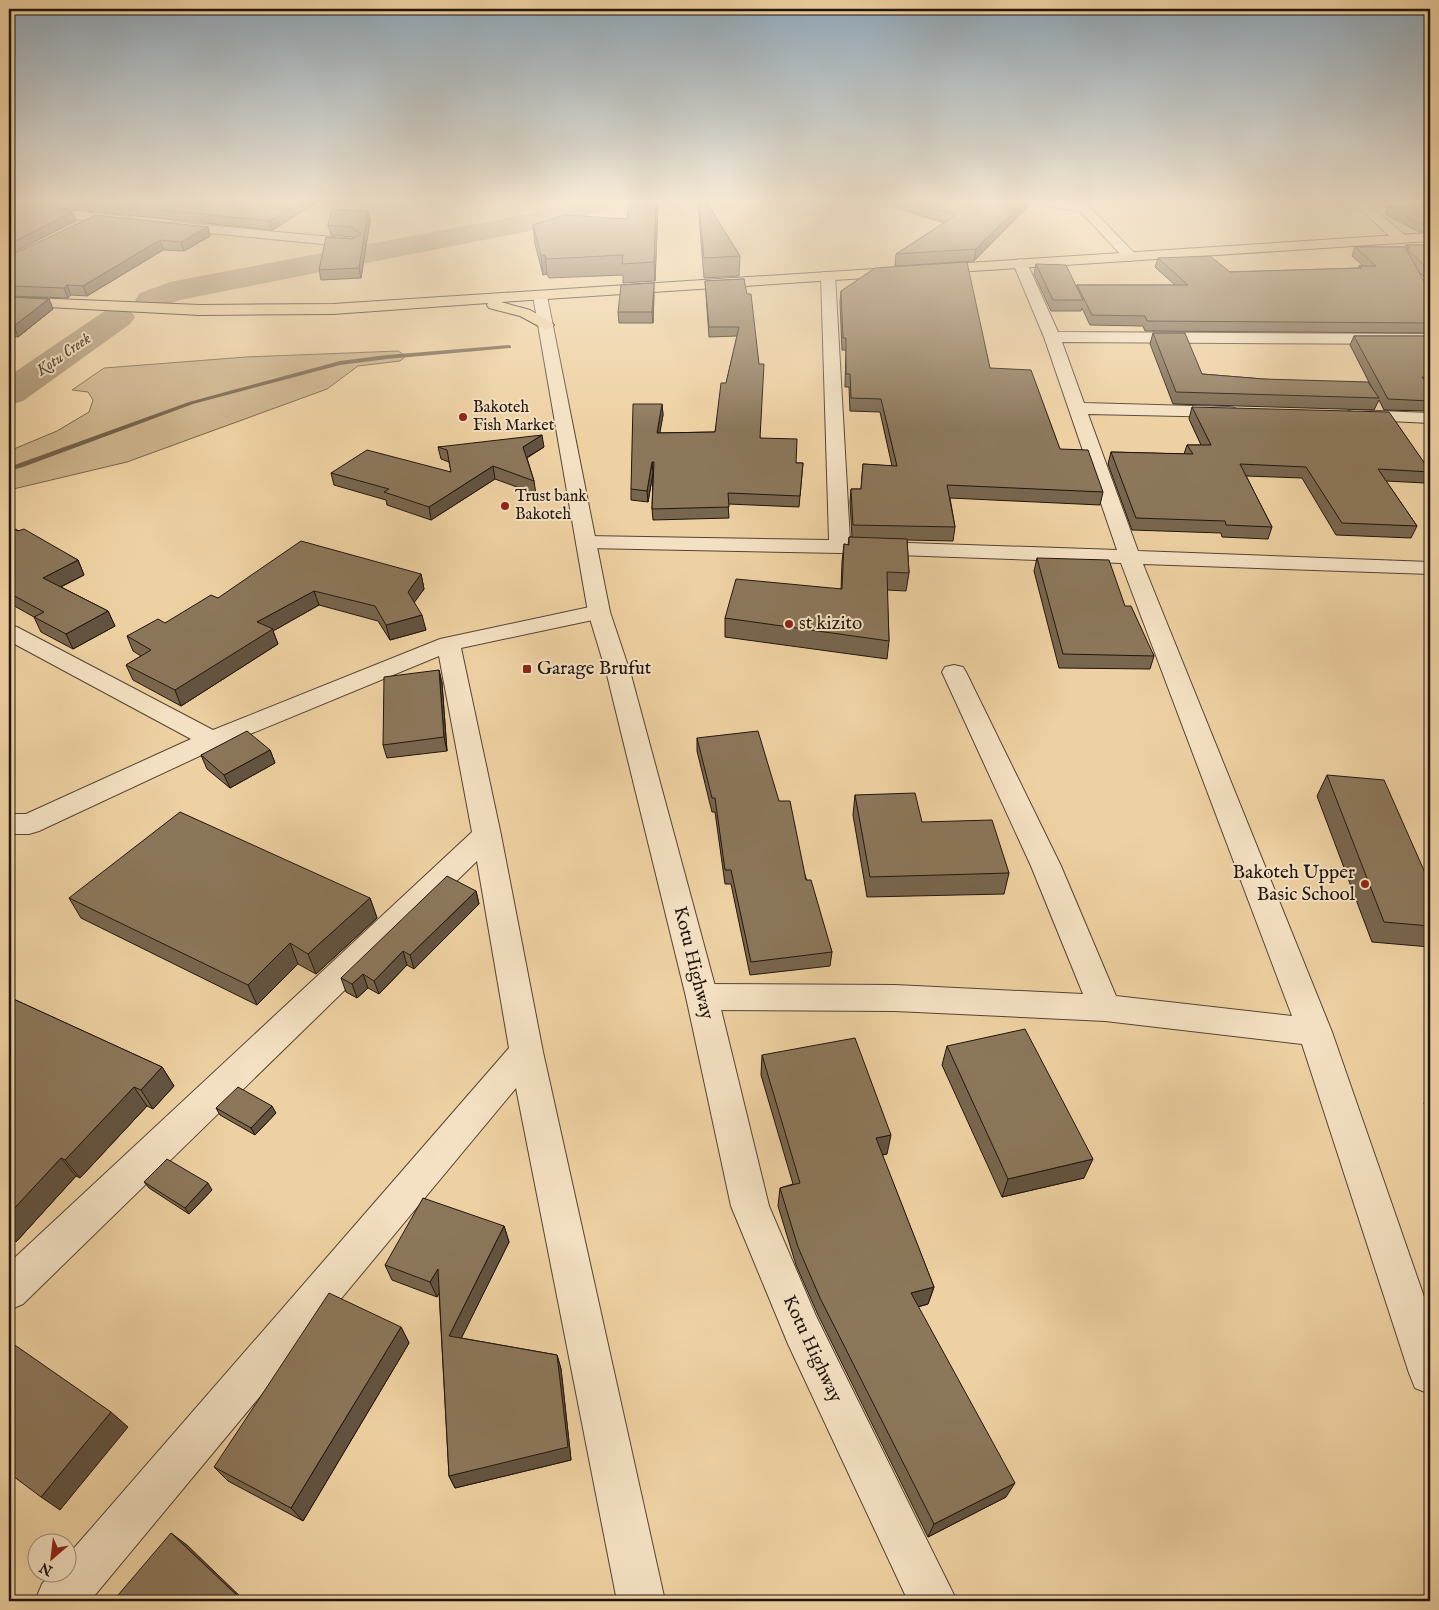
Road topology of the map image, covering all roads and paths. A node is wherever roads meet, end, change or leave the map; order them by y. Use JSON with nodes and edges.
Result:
{"nodes":[{"id":1,"x":784,"y":278,"type":"edge"},
{"id":2,"x":828,"y":278,"type":"edge"},
{"id":3,"x":1027,"y":278,"type":"edge"},
{"id":4,"x":604,"y":291,"type":"junction"},
{"id":5,"x":540,"y":296,"type":"junction"},
{"id":6,"x":468,"y":300,"type":"junction"},
{"id":7,"x":9,"y":301,"type":"edge"},
{"id":8,"x":546,"y":321,"type":"junction"},
{"id":9,"x":1052,"y":337,"type":"junction"},
{"id":10,"x":1430,"y":339,"type":"edge"},
{"id":11,"x":1077,"y":408,"type":"junction"},
{"id":12,"x":1244,"y":412,"type":"edge"},
{"id":13,"x":1342,"y":415,"type":"edge"},
{"id":14,"x":1430,"y":418,"type":"edge"},
{"id":15,"x":586,"y":542,"type":"junction"},
{"id":16,"x":840,"y":547,"type":"junction"},
{"id":17,"x":1130,"y":558,"type":"junction"},
{"id":18,"x":1430,"y":568,"type":"edge"},
{"id":19,"x":600,"y":612,"type":"junction"},
{"id":20,"x":9,"y":632,"type":"edge"},
{"id":21,"x":448,"y":644,"type":"junction"},
{"id":22,"x":954,"y":672,"type":"dead end"},
{"id":23,"x":212,"y":740,"type":"junction"},
{"id":24,"x":9,"y":824,"type":"edge"},
{"id":25,"x":487,"y":835,"type":"junction"},
{"id":26,"x":702,"y":996,"type":"junction"},
{"id":27,"x":1105,"y":1008,"type":"junction"},
{"id":28,"x":1315,"y":1032,"type":"junction"},
{"id":29,"x":526,"y":1052,"type":"junction"},
{"id":30,"x":9,"y":1290,"type":"edge"},
{"id":31,"x":1430,"y":1373,"type":"edge"},
{"id":32,"x":59,"y":1601,"type":"edge"},
{"id":33,"x":641,"y":1601,"type":"edge"},
{"id":34,"x":933,"y":1601,"type":"edge"}],
"edges":[{"from":1,"to":4,"type":"main road"},
{"from":2,"to":16,"type":"street"},
{"from":3,"to":9,"type":"street"},
{"from":4,"to":5,"type":"main road"},
{"from":4,"to":8,"type":"main road"},
{"from":5,"to":6,"type":"main road"},
{"from":5,"to":8,"type":"street","name":"Kotu Highway"},
{"from":6,"to":7,"type":"main road"},
{"from":6,"to":8,"type":"main road"},
{"from":8,"to":15,"type":"street","name":"Kotu Highway"},
{"from":9,"to":10,"type":"street"},
{"from":9,"to":11,"type":"street"},
{"from":11,"to":12,"type":"street"},
{"from":11,"to":17,"type":"street"},
{"from":13,"to":14,"type":"street"},
{"from":15,"to":16,"type":"street"},
{"from":15,"to":19,"type":"street","name":"Kotu Highway"},
{"from":16,"to":17,"type":"street"},
{"from":17,"to":18,"type":"street"},
{"from":17,"to":28,"type":"street"},
{"from":19,"to":21,"type":"street"},
{"from":19,"to":26,"type":"street","name":"Kotu Highway"},
{"from":20,"to":23,"type":"street"},
{"from":21,"to":23,"type":"street"},
{"from":21,"to":25,"type":"street"},
{"from":22,"to":27,"type":"street"},
{"from":23,"to":24,"type":"street"},
{"from":25,"to":29,"type":"street"},
{"from":25,"to":30,"type":"street"},
{"from":26,"to":27,"type":"street"},
{"from":26,"to":34,"type":"street","name":"Kotu Highway"},
{"from":27,"to":28,"type":"street"},
{"from":28,"to":31,"type":"street"},
{"from":29,"to":32,"type":"street"},
{"from":29,"to":33,"type":"street"}]}
